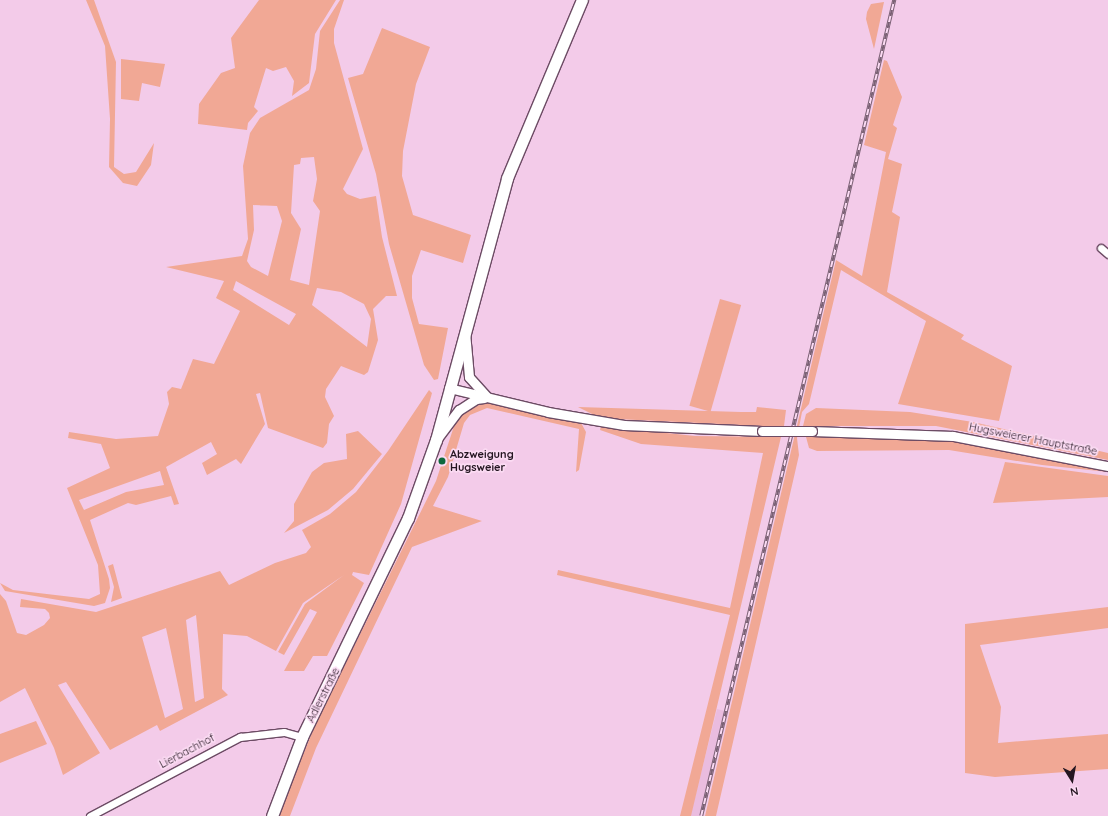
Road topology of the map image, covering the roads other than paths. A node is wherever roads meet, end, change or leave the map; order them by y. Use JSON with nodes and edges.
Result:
{"nodes":[{"id":1,"x":582,"y":0,"type":"edge"},
{"id":2,"x":1101,"y":248,"type":"dead end"},
{"id":3,"x":1108,"y":254,"type":"edge"},
{"id":4,"x":466,"y":332,"type":"junction"},
{"id":5,"x":449,"y":388,"type":"junction"},
{"id":6,"x":488,"y":398,"type":"junction"},
{"id":7,"x":436,"y":440,"type":"junction"},
{"id":8,"x":1108,"y":466,"type":"edge"},
{"id":9,"x":302,"y":737,"type":"junction"},
{"id":10,"x":90,"y":816,"type":"edge"},
{"id":11,"x":272,"y":816,"type":"edge"}],
"edges":[{"from":1,"to":4,"type":"main road","name":"Adlerstraße"},
{"from":2,"to":3,"type":"street"},
{"from":4,"to":5,"type":"main road","name":"Adlerstraße"},
{"from":4,"to":6,"type":"street"},
{"from":5,"to":6,"type":"street","name":"Hugsweierer Hauptstraße"},
{"from":5,"to":7,"type":"main road","name":"Adlerstraße"},
{"from":6,"to":7,"type":"street"},
{"from":6,"to":8,"type":"street","name":"Hugsweierer Hauptstraße","bridge":true},
{"from":7,"to":9,"type":"main road","name":"Adlerstraße"},
{"from":9,"to":10,"type":"street","name":"Lierbachhof"},
{"from":9,"to":11,"type":"main road","name":"Adlerstraße"}]}
